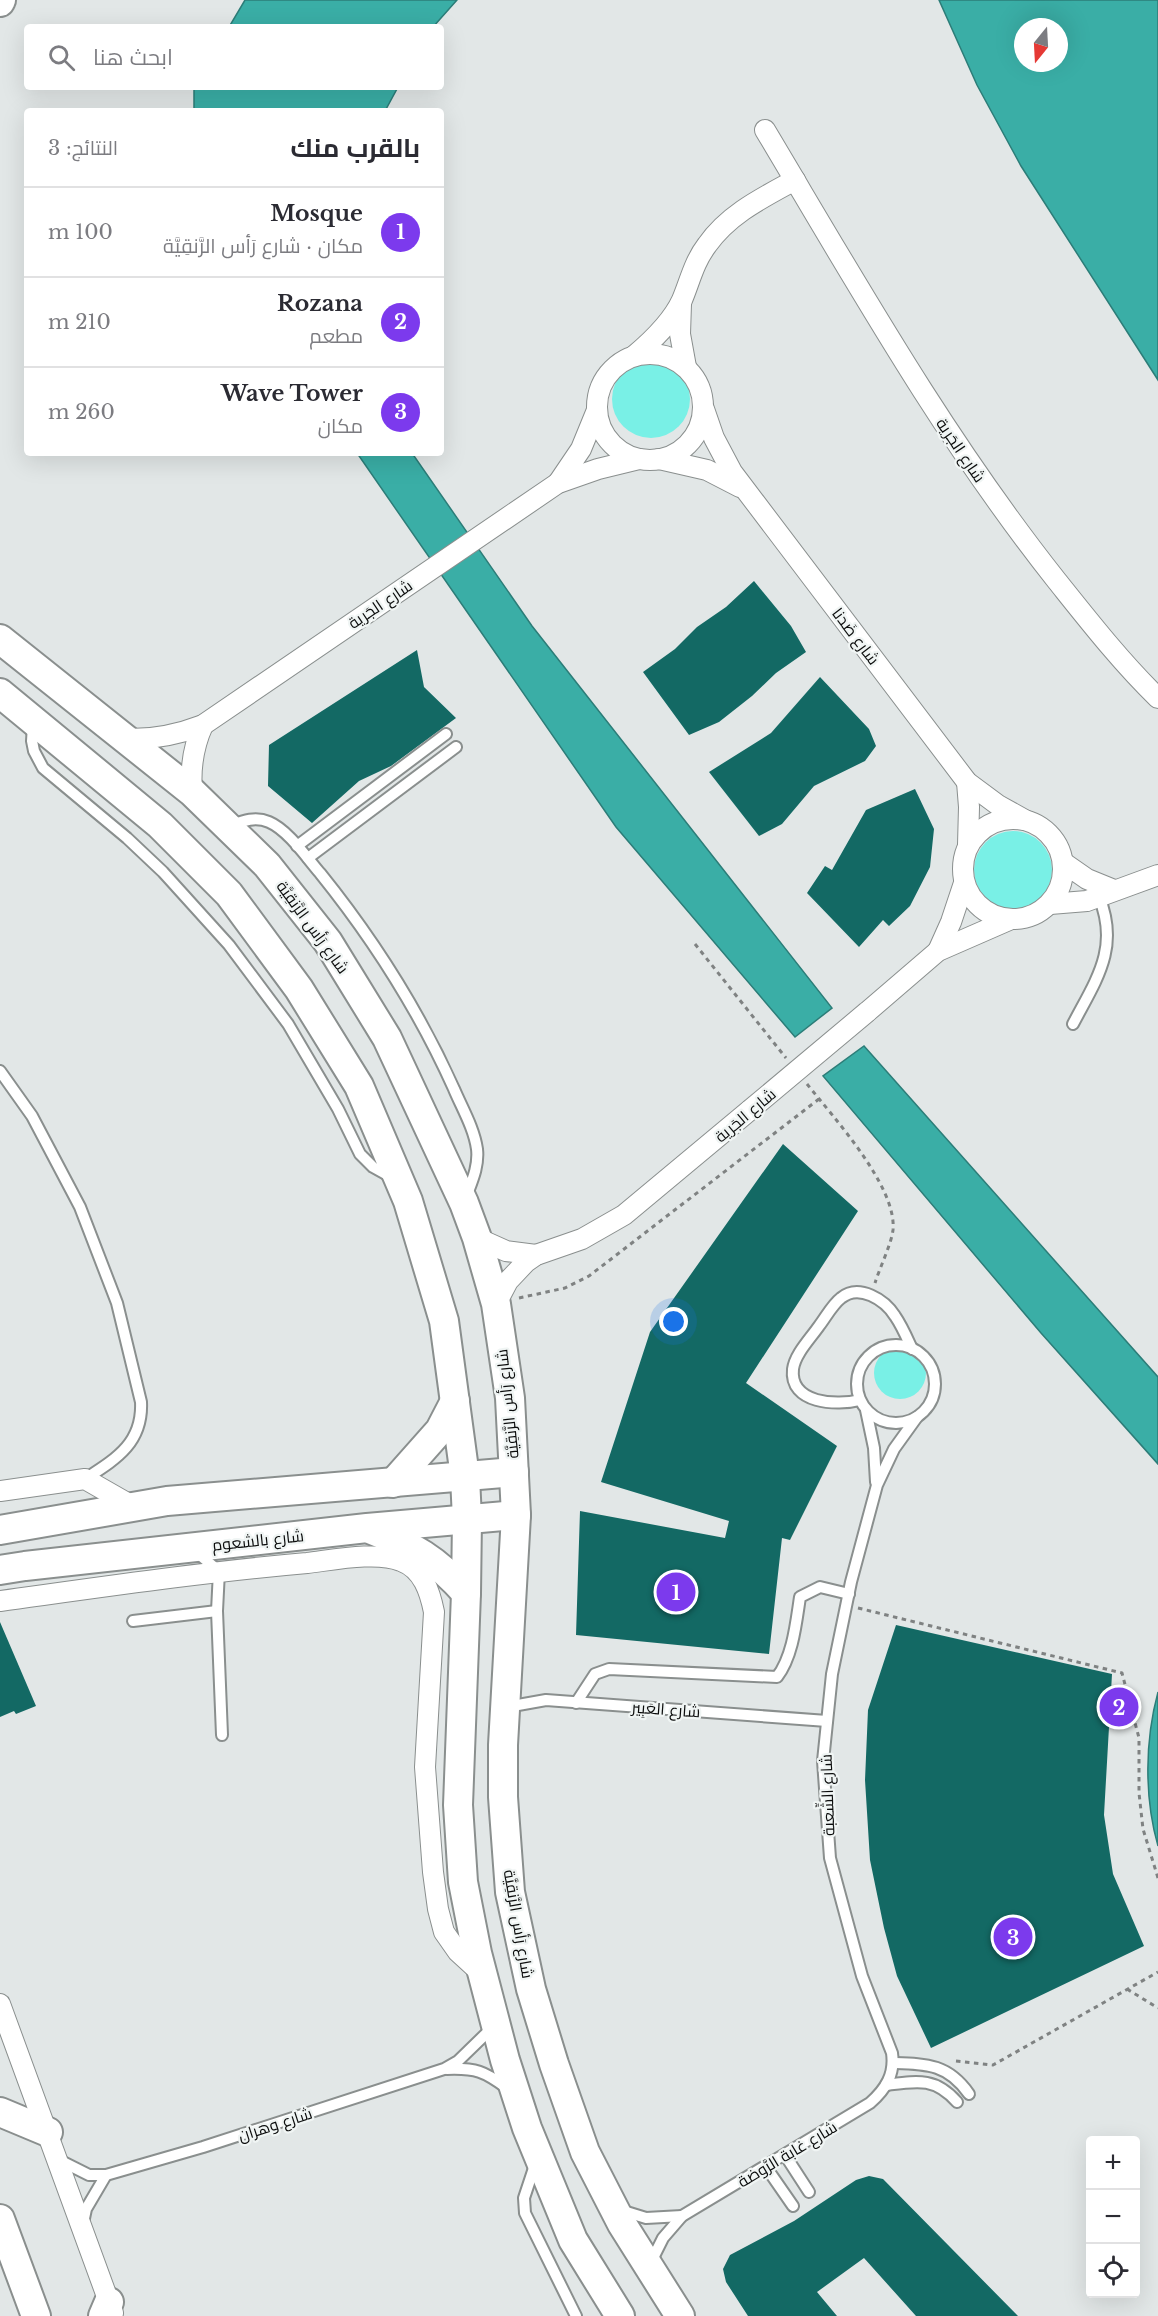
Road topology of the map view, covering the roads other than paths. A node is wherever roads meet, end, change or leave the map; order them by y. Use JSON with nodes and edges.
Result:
{"nodes":[{"id":1,"x":765,"y":130,"type":"dead end"},
{"id":2,"x":795,"y":180,"type":"junction"},
{"id":3,"x":681,"y":301,"type":"junction"},
{"id":4,"x":634,"y":356,"type":"junction"},
{"id":5,"x":686,"y":367,"type":"junction"},
{"id":6,"x":704,"y":409,"type":"junction"},
{"id":7,"x":597,"y":410,"type":"junction"},
{"id":8,"x":639,"y":459,"type":"junction"},
{"id":9,"x":659,"y":459,"type":"junction"},
{"id":10,"x":558,"y":483,"type":"junction"},
{"id":11,"x":746,"y":490,"type":"junction"},
{"id":12,"x":0,"y":639,"type":"edge"},
{"id":13,"x":0,"y":693,"type":"edge"},
{"id":14,"x":1158,"y":698,"type":"edge"},
{"id":15,"x":203,"y":725,"type":"junction"},
{"id":16,"x":446,"y":734,"type":"dead end"},
{"id":17,"x":124,"y":739,"type":"junction"},
{"id":18,"x":456,"y":747,"type":"dead end"},
{"id":19,"x":967,"y":782,"type":"junction"},
{"id":20,"x":192,"y":792,"type":"junction"},
{"id":21,"x":1025,"y":820,"type":"junction"},
{"id":22,"x":229,"y":827,"type":"junction"},
{"id":23,"x":968,"y":845,"type":"junction"},
{"id":24,"x":297,"y":846,"type":"junction"},
{"id":25,"x":308,"y":858,"type":"junction"},
{"id":26,"x":1064,"y":863,"type":"junction"},
{"id":27,"x":1158,"y":875,"type":"edge"},
{"id":28,"x":964,"y":883,"type":"junction"},
{"id":29,"x":1107,"y":893,"type":"junction"},
{"id":30,"x":1050,"y":904,"type":"junction"},
{"id":31,"x":1009,"y":920,"type":"junction"},
{"id":32,"x":938,"y":951,"type":"junction"},
{"id":33,"x":1073,"y":1024,"type":"dead end"},
{"id":34,"x":0,"y":1071,"type":"edge"},
{"id":35,"x":464,"y":1203,"type":"junction"},
{"id":36,"x":477,"y":1238,"type":"junction"},
{"id":37,"x":536,"y":1255,"type":"junction"},
{"id":38,"x":496,"y":1304,"type":"junction"},
{"id":39,"x":912,"y":1349,"type":"junction"},
{"id":40,"x":455,"y":1401,"type":"junction"},
{"id":41,"x":863,"y":1405,"type":"junction"},
{"id":42,"x":917,"y":1417,"type":"junction"},
{"id":43,"x":514,"y":1472,"type":"junction"},
{"id":44,"x":465,"y":1477,"type":"junction"},
{"id":45,"x":86,"y":1479,"type":"junction"},
{"id":46,"x":393,"y":1483,"type":"junction"},
{"id":47,"x":877,"y":1485,"type":"junction"},
{"id":48,"x":0,"y":1491,"type":"edge"},
{"id":49,"x":135,"y":1507,"type":"junction"},
{"id":50,"x":516,"y":1515,"type":"junction"},
{"id":51,"x":467,"y":1519,"type":"junction"},
{"id":52,"x":367,"y":1528,"type":"junction"},
{"id":53,"x":0,"y":1530,"type":"edge"},
{"id":54,"x":191,"y":1547,"type":"junction"},
{"id":55,"x":0,"y":1570,"type":"edge"},
{"id":56,"x":219,"y":1571,"type":"junction"},
{"id":57,"x":466,"y":1593,"type":"junction"},
{"id":58,"x":848,"y":1599,"type":"junction"},
{"id":59,"x":0,"y":1601,"type":"edge"},
{"id":60,"x":217,"y":1611,"type":"junction"},
{"id":61,"x":133,"y":1621,"type":"dead end"},
{"id":62,"x":576,"y":1703,"type":"junction"},
{"id":63,"x":505,"y":1710,"type":"junction"},
{"id":64,"x":827,"y":1721,"type":"junction"},
{"id":65,"x":222,"y":1735,"type":"dead end"},
{"id":66,"x":482,"y":1974,"type":"junction"},
{"id":67,"x":0,"y":2004,"type":"edge"},
{"id":68,"x":496,"y":2024,"type":"junction"},
{"id":69,"x":893,"y":2063,"type":"junction"},
{"id":70,"x":444,"y":2069,"type":"junction"},
{"id":71,"x":886,"y":2085,"type":"junction"},
{"id":72,"x":969,"y":2094,"type":"dead end"},
{"id":73,"x":516,"y":2096,"type":"junction"},
{"id":74,"x":957,"y":2102,"type":"dead end"},
{"id":75,"x":0,"y":2112,"type":"edge"},
{"id":76,"x":48,"y":2132,"type":"junction"},
{"id":77,"x":785,"y":2155,"type":"junction"},
{"id":78,"x":538,"y":2156,"type":"junction"},
{"id":79,"x":58,"y":2159,"type":"junction"},
{"id":80,"x":766,"y":2167,"type":"junction"},
{"id":81,"x":106,"y":2175,"type":"junction"},
{"id":82,"x":809,"y":2192,"type":"dead end"},
{"id":83,"x":793,"y":2206,"type":"dead end"},
{"id":84,"x":614,"y":2208,"type":"junction"},
{"id":85,"x":682,"y":2216,"type":"junction"},
{"id":86,"x":0,"y":2219,"type":"edge"},
{"id":87,"x":82,"y":2227,"type":"junction"},
{"id":88,"x":648,"y":2267,"type":"junction"},
{"id":89,"x":108,"y":2311,"type":"edge"},
{"id":90,"x":36,"y":2316,"type":"edge"},
{"id":91,"x":576,"y":2316,"type":"edge"},
{"id":92,"x":620,"y":2316,"type":"edge"},
{"id":93,"x":680,"y":2316,"type":"edge"}],
"edges":[{"from":1,"to":2,"type":"street","name":"شارع الجَرية"},
{"from":2,"to":3,"type":"street"},
{"from":2,"to":14,"type":"street","name":"شارع الجَرية"},
{"from":3,"to":4,"type":"street"},
{"from":3,"to":5,"type":"street"},
{"from":4,"to":5,"type":"street"},
{"from":4,"to":7,"type":"street"},
{"from":5,"to":6,"type":"street"},
{"from":6,"to":9,"type":"street"},
{"from":6,"to":11,"type":"street","name":"شارع ضَدنا"},
{"from":7,"to":8,"type":"street"},
{"from":7,"to":10,"type":"street","name":"شارع الجَرية"},
{"from":8,"to":9,"type":"street"},
{"from":8,"to":10,"type":"street","name":"شارع الجَرية"},
{"from":9,"to":11,"type":"street","name":"شارع ضَدنا"},
{"from":10,"to":15,"type":"street","name":"شارع الجَرية"},
{"from":11,"to":19,"type":"street","name":"شارع ضَدنا"},
{"from":12,"to":17,"type":"street","name":"شارع رَأس الرَّنقِيَّة"},
{"from":13,"to":40,"type":"street"},
{"from":15,"to":17,"type":"street","name":"شارع الجَرية"},
{"from":15,"to":20,"type":"street"},
{"from":16,"to":24,"type":"lane"},
{"from":17,"to":20,"type":"street","name":"شارع رَأس الرَّنقِيَّة"},
{"from":18,"to":25,"type":"lane"},
{"from":19,"to":21,"type":"street","name":"شارع ضَدنا"},
{"from":19,"to":23,"type":"street"},
{"from":20,"to":22,"type":"street","name":"شارع رَأس الرَّنقِيَّة"},
{"from":21,"to":23,"type":"street"},
{"from":21,"to":26,"type":"street"},
{"from":22,"to":24,"type":"lane"},
{"from":22,"to":35,"type":"street","name":"شارع رَأس الرَّنقِيَّة"},
{"from":23,"to":28,"type":"street"},
{"from":24,"to":25,"type":"lane"},
{"from":25,"to":35,"type":"lane"},
{"from":26,"to":29,"type":"street"},
{"from":26,"to":30,"type":"street"},
{"from":27,"to":29,"type":"street"},
{"from":28,"to":31,"type":"street"},
{"from":28,"to":32,"type":"street","name":"شارع الجَرية"},
{"from":29,"to":30,"type":"street"},
{"from":29,"to":33,"type":"lane"},
{"from":30,"to":31,"type":"street"},
{"from":31,"to":32,"type":"street","name":"شارع الجَرية"},
{"from":32,"to":37,"type":"street","name":"شارع الجَرية","bridge":true},
{"from":34,"to":45,"type":"lane"},
{"from":35,"to":36,"type":"street","name":"شارع رَأس الرَّنقِيَّة"},
{"from":36,"to":37,"type":"street","name":"شارع الجَرية"},
{"from":36,"to":38,"type":"street","name":"شارع رَأس الرَّنقِيَّة"},
{"from":37,"to":38,"type":"street","name":"شارع الجَرية"},
{"from":38,"to":43,"type":"street","name":"شارع رَأس الرَّنقِيَّة"},
{"from":39,"to":41,"type":"lane"},
{"from":39,"to":41,"type":"lane"},
{"from":39,"to":42,"type":"lane"},
{"from":40,"to":44,"type":"street"},
{"from":40,"to":46,"type":"street"},
{"from":41,"to":42,"type":"lane"},
{"from":41,"to":47,"type":"lane","name":"شارع الشِّعبة"},
{"from":42,"to":47,"type":"lane","name":"شارع الشِّعبة"},
{"from":43,"to":44,"type":"street"},
{"from":43,"to":50,"type":"street","name":"شارع رَأس الرَّنقِيَّة"},
{"from":44,"to":46,"type":"street"},
{"from":44,"to":51,"type":"street"},
{"from":45,"to":48,"type":"street"},
{"from":45,"to":49,"type":"street"},
{"from":46,"to":49,"type":"street"},
{"from":47,"to":58,"type":"lane","name":"شارع الشِّعبة"},
{"from":49,"to":53,"type":"street"},
{"from":50,"to":51,"type":"street","name":"شارع بالشعوم"},
{"from":50,"to":63,"type":"street","name":"شارع رَأس الرَّنقِيَّة"},
{"from":51,"to":52,"type":"street","name":"شارع بالشعوم"},
{"from":51,"to":57,"type":"street"},
{"from":52,"to":54,"type":"street","name":"شارع بالشعوم"},
{"from":52,"to":57,"type":"street"},
{"from":54,"to":55,"type":"street","name":"شارع بالشعوم"},
{"from":54,"to":56,"type":"lane"},
{"from":56,"to":59,"type":"street"},
{"from":56,"to":60,"type":"lane"},
{"from":56,"to":66,"type":"street"},
{"from":57,"to":66,"type":"street"},
{"from":58,"to":62,"type":"lane"},
{"from":58,"to":64,"type":"lane","name":"شارع الشِّعبة"},
{"from":60,"to":61,"type":"lane"},
{"from":60,"to":65,"type":"lane"},
{"from":62,"to":63,"type":"lane","name":"شارع العَبِير"},
{"from":62,"to":64,"type":"lane","name":"شارع العَبِير"},
{"from":63,"to":84,"type":"street","name":"شارع رَأس الرَّنقِيَّة"},
{"from":64,"to":69,"type":"lane","name":"شارع الشِّعبة"},
{"from":66,"to":68,"type":"street"},
{"from":67,"to":76,"type":"street"},
{"from":68,"to":70,"type":"lane","name":"شارع وهران"},
{"from":68,"to":73,"type":"street"},
{"from":69,"to":71,"type":"lane","name":"شارع غابة الرَّوضة"},
{"from":69,"to":72,"type":"lane"},
{"from":70,"to":73,"type":"lane","name":"شارع وهران"},
{"from":70,"to":81,"type":"lane","name":"شارع وهران"},
{"from":71,"to":74,"type":"lane"},
{"from":71,"to":77,"type":"lane","name":"شارع غابة الرَّوضة"},
{"from":73,"to":78,"type":"street"},
{"from":75,"to":76,"type":"street"},
{"from":76,"to":79,"type":"street"},
{"from":77,"to":80,"type":"lane","name":"شارع غابة الرَّوضة"},
{"from":77,"to":82,"type":"lane"},
{"from":78,"to":91,"type":"lane"},
{"from":78,"to":92,"type":"street"},
{"from":79,"to":81,"type":"lane","name":"شارع وهران"},
{"from":79,"to":87,"type":"street"},
{"from":80,"to":83,"type":"lane"},
{"from":80,"to":85,"type":"lane","name":"شارع غابة الرَّوضة"},
{"from":81,"to":87,"type":"lane"},
{"from":84,"to":85,"type":"lane","name":"شارع غابة الرَّوضة"},
{"from":84,"to":88,"type":"street","name":"شارع رَأس الرَّنقِيَّة"},
{"from":85,"to":88,"type":"lane","name":"شارع غابة الرَّوضة"},
{"from":86,"to":90,"type":"street"},
{"from":87,"to":89,"type":"street"},
{"from":88,"to":93,"type":"street","name":"شارع رَأس الرَّنقِيَّة"}]}
